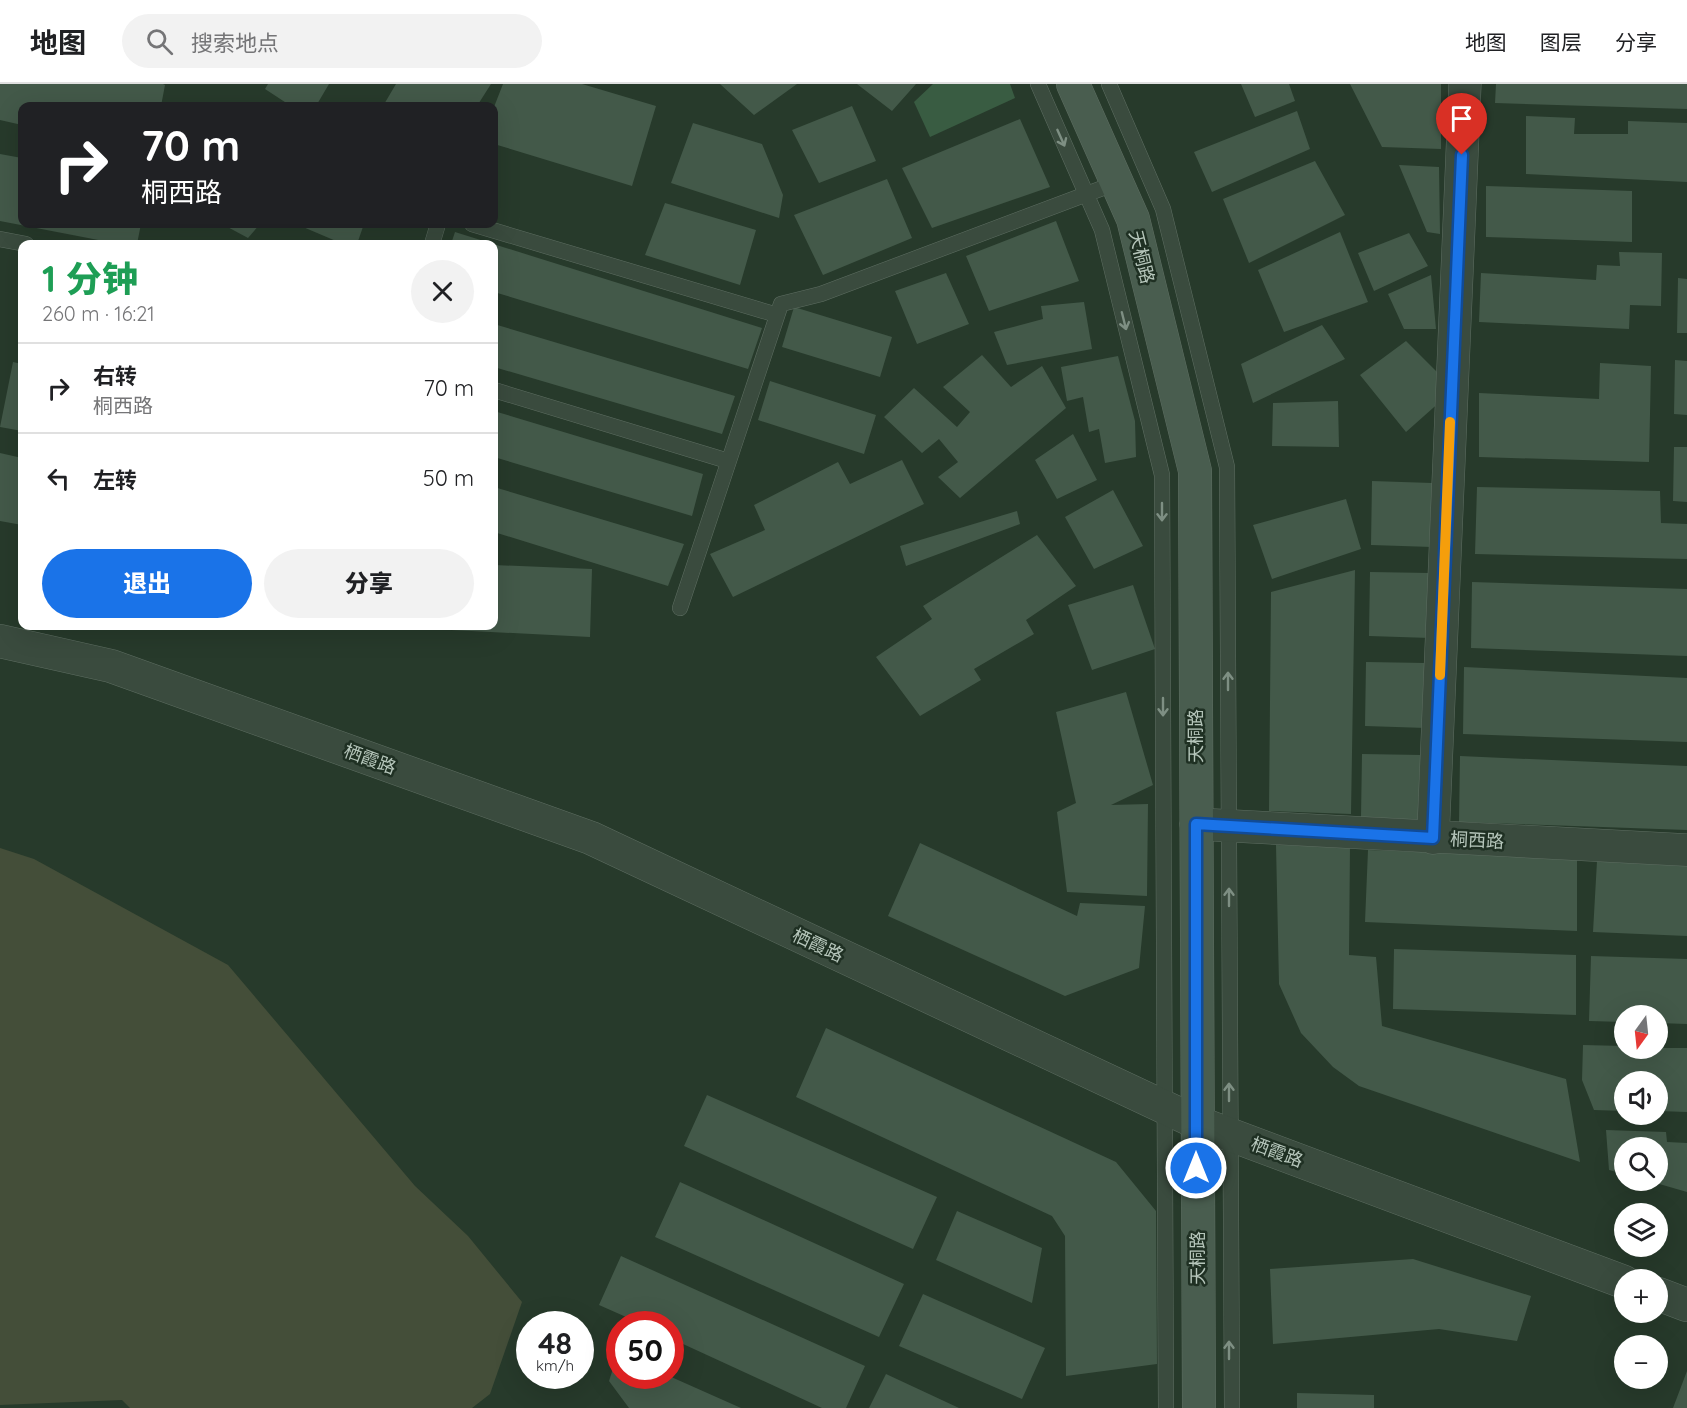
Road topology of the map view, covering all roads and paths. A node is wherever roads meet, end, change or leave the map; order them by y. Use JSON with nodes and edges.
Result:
{"nodes":[{"id":1,"x":1038,"y":84,"type":"edge"},
{"id":2,"x":1073,"y":84,"type":"edge"},
{"id":3,"x":1109,"y":84,"type":"edge"},
{"id":4,"x":1465,"y":84,"type":"edge"},
{"id":5,"x":1116,"y":183,"type":"junction"},
{"id":6,"x":485,"y":228,"type":"edge"},
{"id":7,"x":0,"y":239,"type":"edge"},
{"id":8,"x":18,"y":242,"type":"edge"},
{"id":9,"x":777,"y":315,"type":"junction"},
{"id":10,"x":498,"y":391,"type":"edge"},
{"id":11,"x":729,"y":461,"type":"junction"},
{"id":12,"x":680,"y":608,"type":"dead end"},
{"id":13,"x":0,"y":641,"type":"edge"},
{"id":14,"x":1196,"y":824,"type":"junction"},
{"id":15,"x":1229,"y":826,"type":"junction"},
{"id":16,"x":1433,"y":838,"type":"junction"},
{"id":17,"x":1687,"y":850,"type":"edge"},
{"id":18,"x":1165,"y":1108,"type":"junction"},
{"id":19,"x":1196,"y":1122,"type":"junction"},
{"id":20,"x":1230,"y":1135,"type":"junction"},
{"id":21,"x":1614,"y":1278,"type":"edge"},
{"id":22,"x":1668,"y":1298,"type":"edge"},
{"id":23,"x":1687,"y":1305,"type":"edge"},
{"id":24,"x":1166,"y":1408,"type":"edge"},
{"id":25,"x":1199,"y":1408,"type":"edge"},
{"id":26,"x":1232,"y":1408,"type":"edge"}],
"edges":[{"from":1,"to":18,"type":"lane","one_way":true},
{"from":2,"to":5,"type":"main road","name":"天桐路"},
{"from":15,"to":3,"type":"lane","one_way":true},
{"from":4,"to":16,"type":"street"},
{"from":5,"to":9,"type":"lane"},
{"from":5,"to":14,"type":"main road","name":"天桐路"},
{"from":6,"to":9,"type":"lane"},
{"from":7,"to":8,"type":"lane"},
{"from":9,"to":11,"type":"lane"},
{"from":10,"to":11,"type":"lane"},
{"from":11,"to":12,"type":"lane"},
{"from":13,"to":18,"type":"street","name":"栖霞路"},
{"from":14,"to":15,"type":"street","name":"桐西路"},
{"from":14,"to":19,"type":"main road","name":"天桐路"},
{"from":15,"to":16,"type":"street","name":"桐西路"},
{"from":20,"to":15,"type":"lane","one_way":true},
{"from":16,"to":17,"type":"street","name":"桐西路"},
{"from":18,"to":19,"type":"street","name":"栖霞路"},
{"from":18,"to":24,"type":"lane"},
{"from":19,"to":20,"type":"street","name":"栖霞路"},
{"from":19,"to":25,"type":"main road","name":"天桐路"},
{"from":20,"to":21,"type":"street","name":"栖霞路"},
{"from":26,"to":20,"type":"lane","one_way":true},
{"from":22,"to":23,"type":"street"}]}
